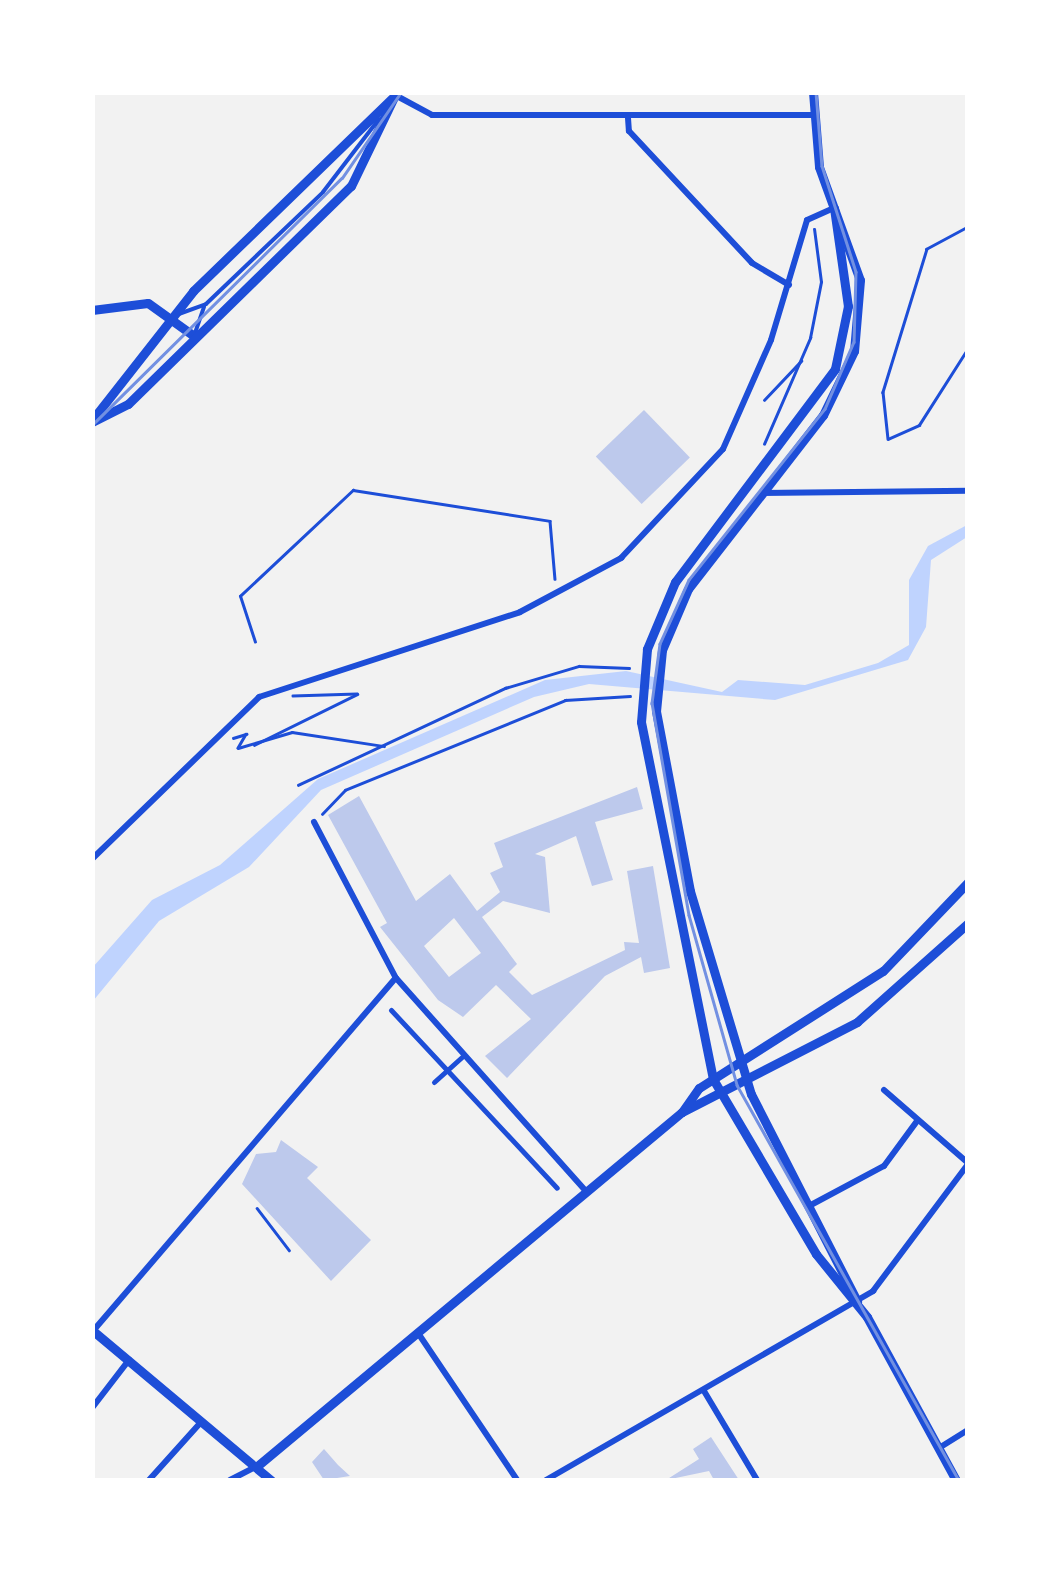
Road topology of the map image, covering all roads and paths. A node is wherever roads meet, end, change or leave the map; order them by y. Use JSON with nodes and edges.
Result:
{"nodes":[{"id":1,"x":396,"y":94,"type":"edge"},
{"id":2,"x":813,"y":96,"type":"edge"},
{"id":3,"x":813,"y":115,"type":"junction"},
{"id":4,"x":628,"y":118,"type":"junction"},
{"id":5,"x":834,"y":208,"type":"junction"},
{"id":6,"x":807,"y":220,"type":"junction"},
{"id":7,"x":968,"y":227,"type":"edge"},
{"id":8,"x":789,"y":285,"type":"junction"},
{"id":9,"x":206,"y":304,"type":"junction"},
{"id":10,"x":92,"y":310,"type":"edge"},
{"id":11,"x":172,"y":316,"type":"junction"},
{"id":12,"x":194,"y":336,"type":"junction"},
{"id":13,"x":968,"y":348,"type":"edge"},
{"id":14,"x":802,"y":360,"type":"junction"},
{"id":15,"x":764,"y":400,"type":"dead end"},
{"id":16,"x":92,"y":421,"type":"edge"},
{"id":17,"x":762,"y":446,"type":"dead end"},
{"id":18,"x":968,"y":491,"type":"edge"},
{"id":19,"x":761,"y":492,"type":"junction"},
{"id":20,"x":556,"y":596,"type":"junction"},
{"id":21,"x":256,"y":642,"type":"dead end"},
{"id":22,"x":629,"y":668,"type":"dead end"},
{"id":23,"x":284,"y":688,"type":"junction"},
{"id":24,"x":632,"y":696,"type":"dead end"},
{"id":25,"x":231,"y":739,"type":"dead end"},
{"id":26,"x":388,"y":746,"type":"junction"},
{"id":27,"x":252,"y":747,"type":"junction"},
{"id":28,"x":351,"y":748,"type":"junction"},
{"id":29,"x":356,"y":758,"type":"junction"},
{"id":30,"x":298,"y":785,"type":"dead end"},
{"id":31,"x":314,"y":822,"type":"joint"},
{"id":32,"x":92,"y":859,"type":"edge"},
{"id":33,"x":968,"y":882,"type":"edge"},
{"id":34,"x":968,"y":924,"type":"edge"},
{"id":35,"x":396,"y":978,"type":"junction"},
{"id":36,"x":391,"y":1010,"type":"dead end"},
{"id":37,"x":464,"y":1055,"type":"junction"},
{"id":38,"x":743,"y":1060,"type":"junction"},
{"id":39,"x":446,"y":1071,"type":"junction"},
{"id":40,"x":712,"y":1078,"type":"junction"},
{"id":41,"x":748,"y":1079,"type":"junction"},
{"id":42,"x":434,"y":1082,"type":"dead end"},
{"id":43,"x":884,"y":1090,"type":"dead end"},
{"id":44,"x":721,"y":1095,"type":"junction"},
{"id":45,"x":682,"y":1112,"type":"junction"},
{"id":46,"x":916,"y":1121,"type":"junction"},
{"id":47,"x":968,"y":1164,"type":"edge"},
{"id":48,"x":557,"y":1188,"type":"dead end"},
{"id":49,"x":587,"y":1192,"type":"junction"},
{"id":50,"x":809,"y":1206,"type":"junction"},
{"id":51,"x":256,"y":1208,"type":"dead end"},
{"id":52,"x":289,"y":1250,"type":"dead end"},
{"id":53,"x":857,"y":1301,"type":"junction"},
{"id":54,"x":93,"y":1330,"type":"edge"},
{"id":55,"x":418,"y":1333,"type":"junction"},
{"id":56,"x":128,"y":1360,"type":"junction"},
{"id":57,"x":704,"y":1392,"type":"junction"},
{"id":58,"x":92,"y":1408,"type":"edge"},
{"id":59,"x":202,"y":1421,"type":"junction"},
{"id":60,"x":968,"y":1430,"type":"edge"},
{"id":61,"x":938,"y":1448,"type":"junction"},
{"id":62,"x":256,"y":1466,"type":"junction"},
{"id":63,"x":148,"y":1480,"type":"edge"},
{"id":64,"x":230,"y":1480,"type":"edge"},
{"id":65,"x":271,"y":1480,"type":"edge"},
{"id":66,"x":517,"y":1480,"type":"edge"},
{"id":67,"x":546,"y":1480,"type":"edge"},
{"id":68,"x":756,"y":1480,"type":"edge"},
{"id":69,"x":956,"y":1480,"type":"edge"}],
"edges":[{"from":1,"to":4,"type":"street"},
{"from":1,"to":9,"type":"lane"},
{"from":1,"to":11,"type":"main road"},
{"from":1,"to":12,"type":"main road"},
{"from":2,"to":3,"type":"main road"},
{"from":3,"to":4,"type":"street"},
{"from":3,"to":5,"type":"main road"},
{"from":4,"to":8,"type":"street"},
{"from":5,"to":6,"type":"street"},
{"from":5,"to":19,"type":"main road"},
{"from":5,"to":40,"type":"main road"},
{"from":6,"to":8,"type":"street"},
{"from":6,"to":14,"type":"path"},
{"from":7,"to":13,"type":"path"},
{"from":8,"to":20,"type":"street"},
{"from":9,"to":11,"type":"lane"},
{"from":9,"to":12,"type":"lane"},
{"from":10,"to":11,"type":"main road"},
{"from":11,"to":12,"type":"main road"},
{"from":11,"to":16,"type":"main road"},
{"from":12,"to":16,"type":"main road"},
{"from":14,"to":15,"type":"path"},
{"from":14,"to":17,"type":"path"},
{"from":18,"to":19,"type":"street"},
{"from":19,"to":38,"type":"main road"},
{"from":20,"to":21,"type":"path"},
{"from":20,"to":23,"type":"street"},
{"from":22,"to":26,"type":"path"},
{"from":23,"to":27,"type":"path"},
{"from":23,"to":32,"type":"street"},
{"from":24,"to":31,"type":"path"},
{"from":25,"to":27,"type":"path"},
{"from":26,"to":28,"type":"path"},
{"from":26,"to":29,"type":"path"},
{"from":27,"to":28,"type":"path"},
{"from":28,"to":29,"type":"path"},
{"from":29,"to":30,"type":"path"},
{"from":31,"to":35,"type":"street"},
{"from":33,"to":38,"type":"main road"},
{"from":34,"to":41,"type":"main road"},
{"from":35,"to":37,"type":"street"},
{"from":35,"to":54,"type":"street"},
{"from":36,"to":39,"type":"street"},
{"from":37,"to":39,"type":"street"},
{"from":37,"to":49,"type":"street"},
{"from":38,"to":40,"type":"main road"},
{"from":38,"to":41,"type":"main road"},
{"from":39,"to":42,"type":"street"},
{"from":39,"to":48,"type":"street"},
{"from":40,"to":44,"type":"main road"},
{"from":40,"to":45,"type":"main road"},
{"from":41,"to":44,"type":"main road"},
{"from":41,"to":50,"type":"main road"},
{"from":43,"to":46,"type":"street"},
{"from":44,"to":45,"type":"main road"},
{"from":44,"to":53,"type":"main road"},
{"from":45,"to":49,"type":"main road"},
{"from":46,"to":47,"type":"street"},
{"from":46,"to":50,"type":"street"},
{"from":47,"to":53,"type":"street"},
{"from":49,"to":55,"type":"main road"},
{"from":50,"to":53,"type":"main road"},
{"from":51,"to":52,"type":"path"},
{"from":53,"to":57,"type":"street"},
{"from":53,"to":61,"type":"main road"},
{"from":54,"to":56,"type":"main road"},
{"from":55,"to":62,"type":"main road"},
{"from":55,"to":66,"type":"street"},
{"from":56,"to":58,"type":"street"},
{"from":56,"to":59,"type":"main road"},
{"from":57,"to":67,"type":"street"},
{"from":57,"to":68,"type":"street"},
{"from":59,"to":62,"type":"main road"},
{"from":59,"to":63,"type":"street"},
{"from":60,"to":61,"type":"street"},
{"from":61,"to":69,"type":"main road"},
{"from":62,"to":64,"type":"street"},
{"from":62,"to":65,"type":"main road"}]}
